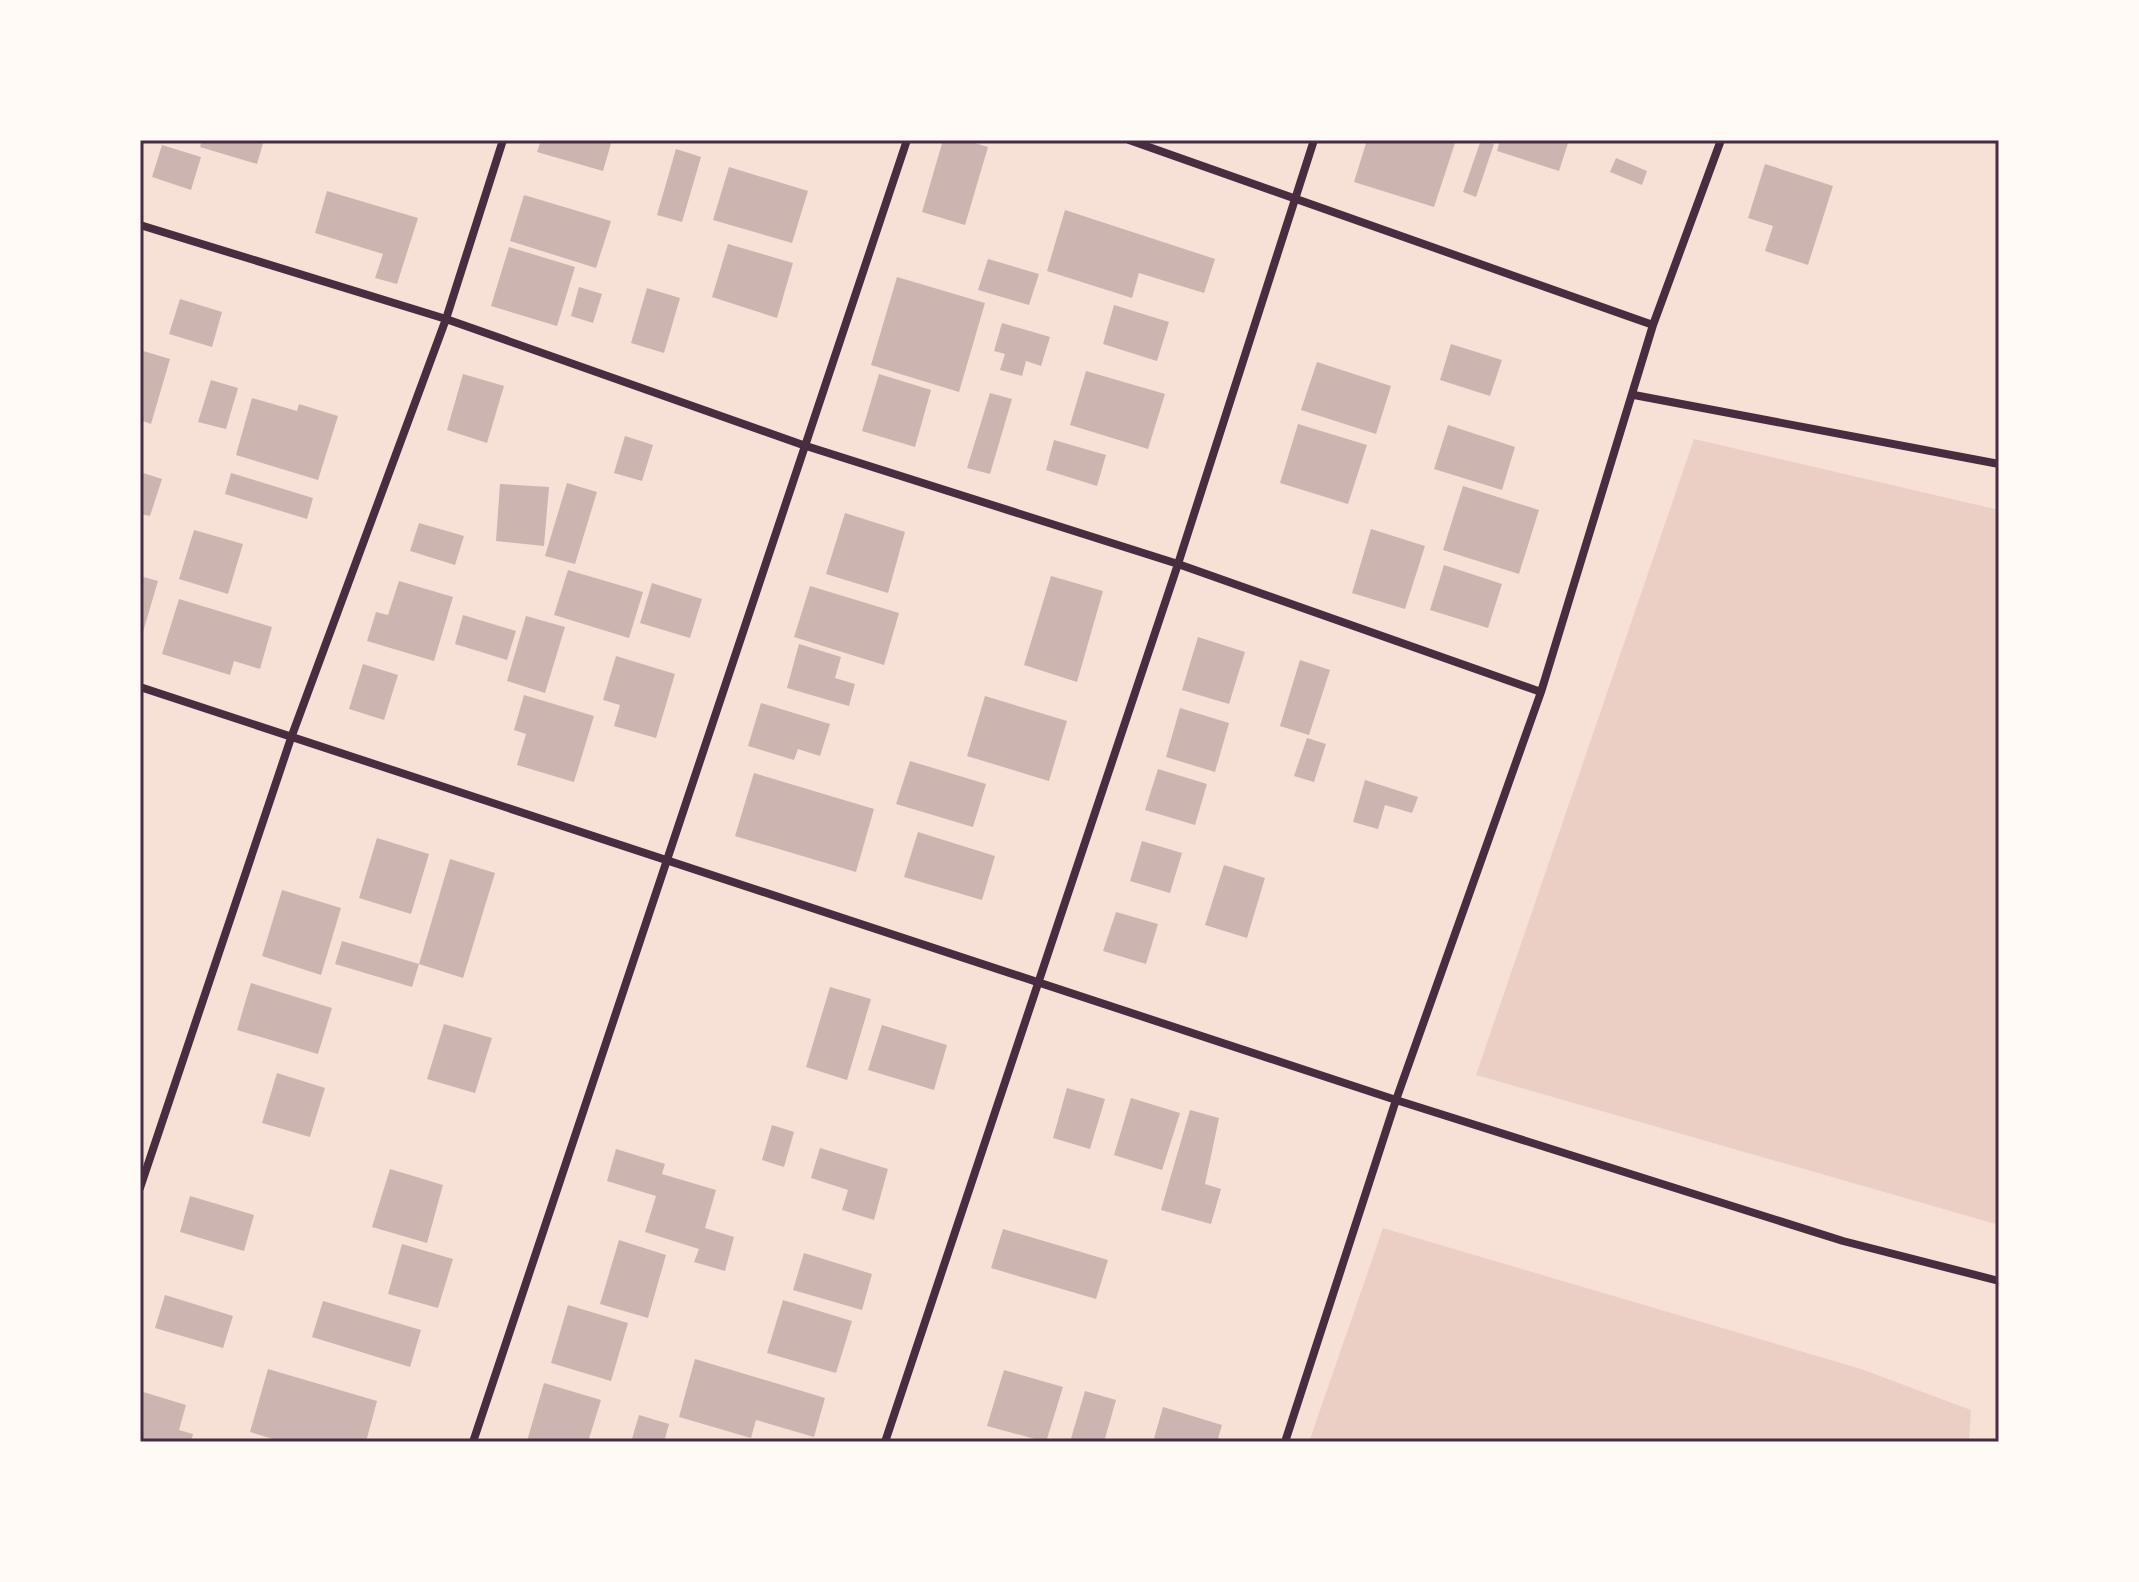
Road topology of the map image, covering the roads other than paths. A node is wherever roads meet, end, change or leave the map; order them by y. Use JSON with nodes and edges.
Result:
{"nodes":[{"id":1,"x":503,"y":140,"type":"edge"},
{"id":2,"x":907,"y":140,"type":"edge"},
{"id":3,"x":1129,"y":140,"type":"edge"},
{"id":4,"x":1314,"y":140,"type":"edge"},
{"id":5,"x":1721,"y":140,"type":"edge"},
{"id":6,"x":1293,"y":198,"type":"junction"},
{"id":7,"x":140,"y":225,"type":"edge"},
{"id":8,"x":446,"y":319,"type":"junction"},
{"id":9,"x":1653,"y":325,"type":"junction"},
{"id":10,"x":1634,"y":395,"type":"junction"},
{"id":11,"x":803,"y":445,"type":"junction"},
{"id":12,"x":1999,"y":464,"type":"edge"},
{"id":13,"x":1178,"y":564,"type":"junction"},
{"id":14,"x":140,"y":687,"type":"edge"},
{"id":15,"x":1541,"y":692,"type":"junction"},
{"id":16,"x":291,"y":738,"type":"junction"},
{"id":17,"x":666,"y":858,"type":"junction"},
{"id":18,"x":1040,"y":983,"type":"junction"},
{"id":19,"x":1396,"y":1100,"type":"junction"},
{"id":20,"x":140,"y":1188,"type":"edge"},
{"id":21,"x":1999,"y":1281,"type":"edge"},
{"id":22,"x":473,"y":1442,"type":"edge"},
{"id":23,"x":885,"y":1442,"type":"edge"},
{"id":24,"x":1285,"y":1442,"type":"edge"}],
"edges":[{"from":1,"to":8,"type":"street"},
{"from":2,"to":11,"type":"street"},
{"from":3,"to":6,"type":"street"},
{"from":4,"to":6,"type":"street"},
{"from":5,"to":9,"type":"street"},
{"from":6,"to":9,"type":"street"},
{"from":6,"to":13,"type":"street"},
{"from":7,"to":8,"type":"street"},
{"from":8,"to":11,"type":"street"},
{"from":8,"to":16,"type":"street"},
{"from":9,"to":10,"type":"street"},
{"from":10,"to":12,"type":"street"},
{"from":10,"to":15,"type":"street"},
{"from":11,"to":13,"type":"street"},
{"from":11,"to":17,"type":"street"},
{"from":13,"to":15,"type":"street"},
{"from":13,"to":18,"type":"street"},
{"from":14,"to":16,"type":"street"},
{"from":15,"to":19,"type":"street"},
{"from":16,"to":17,"type":"street"},
{"from":16,"to":20,"type":"street"},
{"from":17,"to":18,"type":"street"},
{"from":17,"to":22,"type":"street"},
{"from":18,"to":19,"type":"street"},
{"from":18,"to":23,"type":"street"},
{"from":19,"to":21,"type":"street"},
{"from":19,"to":24,"type":"street"}]}
